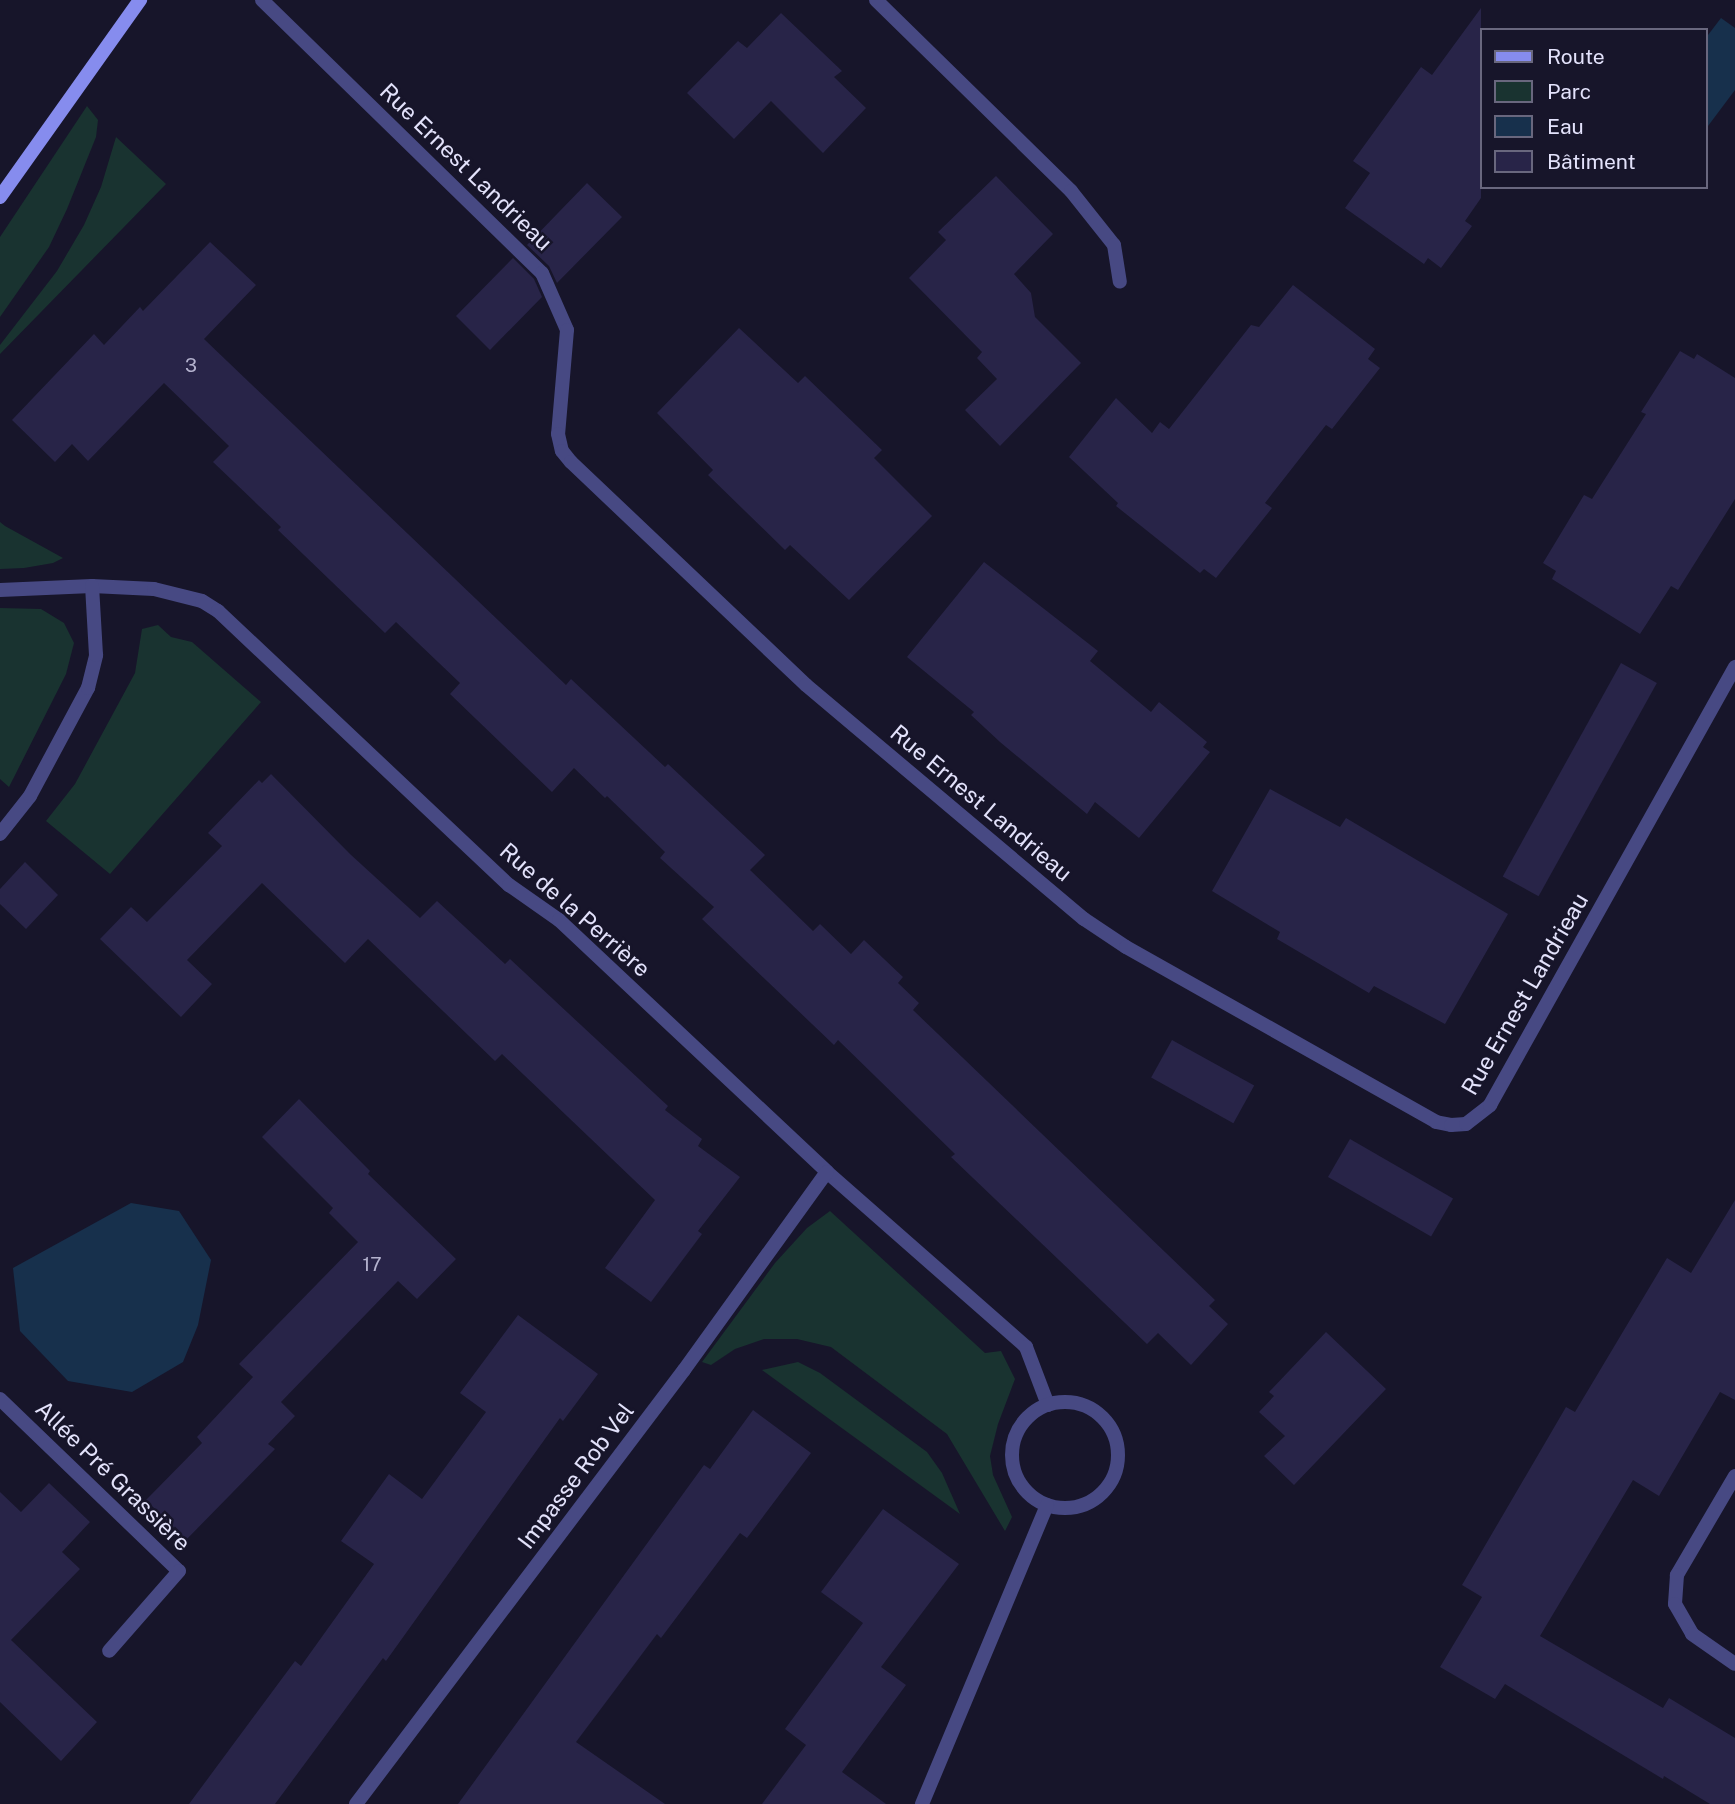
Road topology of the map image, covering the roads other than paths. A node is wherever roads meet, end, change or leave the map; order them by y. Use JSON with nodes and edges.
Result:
{"nodes":[{"id":1,"x":140,"y":0,"type":"edge"},
{"id":2,"x":262,"y":0,"type":"edge"},
{"id":3,"x":876,"y":0,"type":"edge"},
{"id":4,"x":0,"y":197,"type":"edge"},
{"id":5,"x":1120,"y":282,"type":"dead end"},
{"id":6,"x":92,"y":586,"type":"junction"},
{"id":7,"x":0,"y":590,"type":"edge"},
{"id":8,"x":1735,"y":667,"type":"edge"},
{"id":9,"x":0,"y":834,"type":"edge"},
{"id":10,"x":827,"y":1172,"type":"junction"},
{"id":11,"x":0,"y":1399,"type":"edge"},
{"id":12,"x":1048,"y":1405,"type":"junction"},
{"id":13,"x":1735,"y":1476,"type":"edge"},
{"id":14,"x":1047,"y":1505,"type":"junction"},
{"id":15,"x":109,"y":1651,"type":"dead end"},
{"id":16,"x":1735,"y":1664,"type":"edge"},
{"id":17,"x":356,"y":1804,"type":"edge"},
{"id":18,"x":922,"y":1804,"type":"edge"}],
"edges":[{"from":1,"to":4,"type":"street"},
{"from":2,"to":8,"type":"street","name":"Rue Ernest Landrieau"},
{"from":3,"to":5,"type":"street"},
{"from":6,"to":7,"type":"street","name":"Rue de la Perrière"},
{"from":6,"to":9,"type":"street"},
{"from":6,"to":10,"type":"street","name":"Rue de la Perrière"},
{"from":10,"to":12,"type":"street","name":"Rue de la Perrière"},
{"from":10,"to":17,"type":"street","name":"Impasse Rob Vel"},
{"from":11,"to":15,"type":"street","name":"Allée Pré Grassière"},
{"from":12,"to":14,"type":"street"},
{"from":12,"to":14,"type":"street"},
{"from":13,"to":16,"type":"street"},
{"from":14,"to":18,"type":"street"}]}
